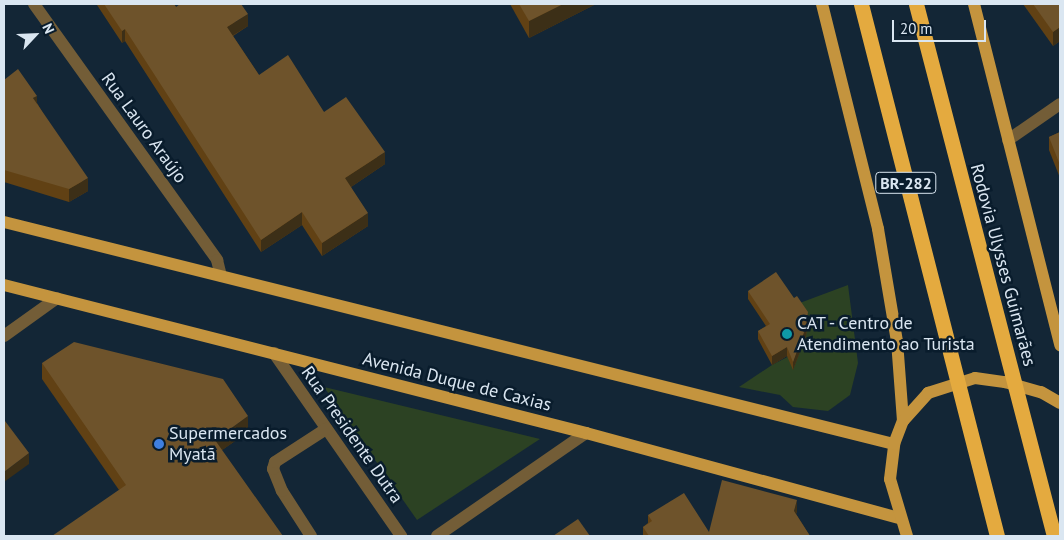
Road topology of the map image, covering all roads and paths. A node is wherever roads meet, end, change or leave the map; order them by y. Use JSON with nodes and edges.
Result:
{"nodes":[{"id":1,"x":34,"y":4,"type":"edge"},
{"id":2,"x":822,"y":4,"type":"edge"},
{"id":3,"x":861,"y":4,"type":"edge"},
{"id":4,"x":916,"y":4,"type":"edge"},
{"id":5,"x":974,"y":4,"type":"edge"},
{"id":6,"x":1060,"y":104,"type":"edge"},
{"id":7,"x":1008,"y":140,"type":"junction"},
{"id":8,"x":4,"y":222,"type":"edge"},
{"id":9,"x":221,"y":276,"type":"junction"},
{"id":10,"x":4,"y":285,"type":"edge"},
{"id":11,"x":57,"y":298,"type":"junction"},
{"id":12,"x":4,"y":336,"type":"edge"},
{"id":13,"x":1060,"y":345,"type":"edge"},
{"id":14,"x":274,"y":354,"type":"junction"},
{"id":15,"x":1060,"y":403,"type":"edge"},
{"id":16,"x":903,"y":421,"type":"junction"},
{"id":17,"x":326,"y":429,"type":"junction"},
{"id":18,"x":586,"y":433,"type":"junction"},
{"id":19,"x":894,"y":444,"type":"junction"},
{"id":20,"x":899,"y":518,"type":"junction"},
{"id":21,"x":311,"y":536,"type":"edge"},
{"id":22,"x":401,"y":536,"type":"edge"},
{"id":23,"x":437,"y":536,"type":"edge"},
{"id":24,"x":907,"y":536,"type":"edge"},
{"id":25,"x":997,"y":536,"type":"edge"},
{"id":26,"x":1054,"y":536,"type":"edge"}],
"edges":[{"from":1,"to":9,"type":"street","name":"Rua Lauro Araújo"},
{"from":2,"to":16,"type":"main road"},
{"from":3,"to":25,"type":"highway","number":"BR-282"},
{"from":4,"to":26,"type":"highway","name":"Rodovia Ulysses Guimarães","number":"BR-282"},
{"from":5,"to":7,"type":"main road"},
{"from":6,"to":7,"type":"street"},
{"from":7,"to":13,"type":"main road"},
{"from":8,"to":9,"type":"main road"},
{"from":9,"to":19,"type":"main road"},
{"from":10,"to":11,"type":"main road","name":"Avenida Duque de Caxias"},
{"from":11,"to":12,"type":"street"},
{"from":11,"to":14,"type":"main road","name":"Avenida Duque de Caxias"},
{"from":14,"to":17,"type":"street","name":"Rua Presidente Dutra"},
{"from":14,"to":18,"type":"main road","name":"Avenida Duque de Caxias"},
{"from":15,"to":16,"type":"main road"},
{"from":16,"to":19,"type":"main road"},
{"from":17,"to":21,"type":"street"},
{"from":17,"to":22,"type":"street","name":"Rua Presidente Dutra"},
{"from":18,"to":20,"type":"main road","name":"Avenida Duque de Caxias"},
{"from":18,"to":23,"type":"street"},
{"from":19,"to":20,"type":"main road"},
{"from":20,"to":24,"type":"main road"}]}
